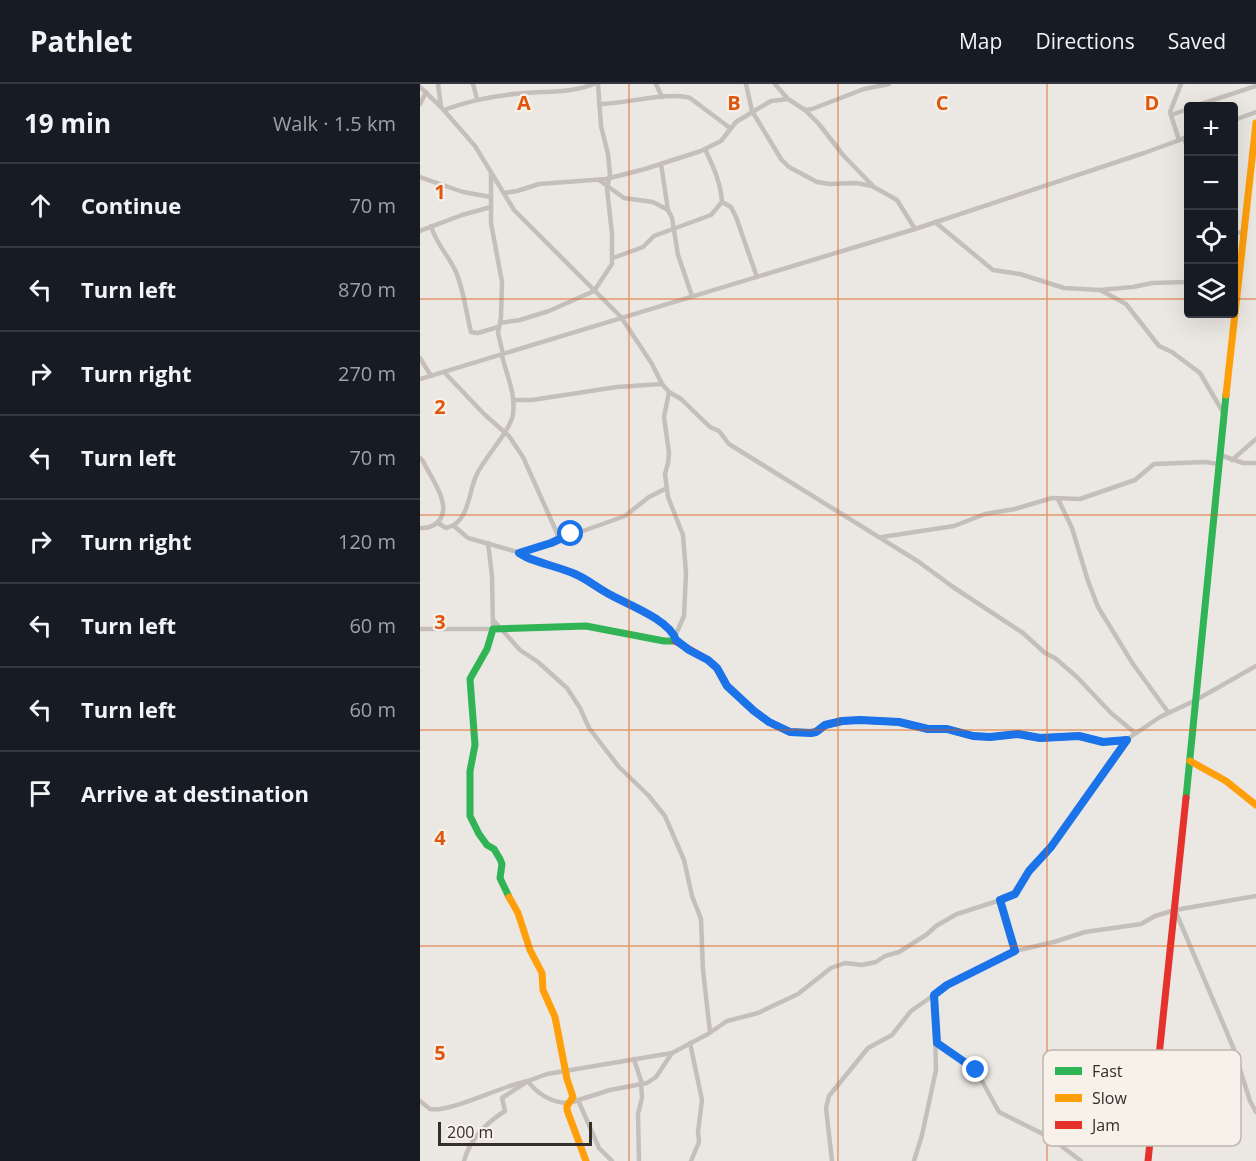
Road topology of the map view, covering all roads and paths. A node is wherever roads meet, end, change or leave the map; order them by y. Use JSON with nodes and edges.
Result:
{"nodes":[{"id":1,"x":438,"y":84,"type":"edge"},
{"id":2,"x":465,"y":84,"type":"edge"},
{"id":3,"x":596,"y":84,"type":"edge"},
{"id":4,"x":656,"y":84,"type":"edge"},
{"id":5,"x":746,"y":84,"type":"edge"},
{"id":6,"x":775,"y":84,"type":"edge"},
{"id":7,"x":889,"y":84,"type":"edge"},
{"id":8,"x":1181,"y":84,"type":"edge"},
{"id":9,"x":473,"y":85,"type":"edge"},
{"id":10,"x":1256,"y":86,"type":"edge"},
{"id":11,"x":420,"y":87,"type":"edge"},
{"id":12,"x":426,"y":92,"type":"junction"},
{"id":13,"x":662,"y":97,"type":"junction"},
{"id":14,"x":477,"y":99,"type":"junction"},
{"id":15,"x":788,"y":99,"type":"junction"},
{"id":16,"x":1207,"y":102,"type":"edge"},
{"id":17,"x":420,"y":104,"type":"edge"},
{"id":18,"x":599,"y":104,"type":"junction"},
{"id":19,"x":443,"y":109,"type":"junction"},
{"id":20,"x":805,"y":110,"type":"junction"},
{"id":21,"x":1184,"y":110,"type":"edge"},
{"id":22,"x":752,"y":111,"type":"junction"},
{"id":23,"x":1256,"y":112,"type":"edge"},
{"id":24,"x":1171,"y":115,"type":"junction"},
{"id":25,"x":1238,"y":118,"type":"edge"},
{"id":26,"x":1256,"y":123,"type":"edge"},
{"id":27,"x":730,"y":128,"type":"junction"},
{"id":28,"x":1255,"y":136,"type":"edge"},
{"id":29,"x":1184,"y":138,"type":"edge"},
{"id":30,"x":705,"y":149,"type":"junction"},
{"id":31,"x":1254,"y":163,"type":"edge"},
{"id":32,"x":661,"y":164,"type":"junction"},
{"id":33,"x":491,"y":172,"type":"junction"},
{"id":34,"x":420,"y":177,"type":"edge"},
{"id":35,"x":609,"y":177,"type":"junction"},
{"id":36,"x":599,"y":180,"type":"junction"},
{"id":37,"x":607,"y":186,"type":"junction"},
{"id":38,"x":875,"y":188,"type":"junction"},
{"id":39,"x":504,"y":193,"type":"junction"},
{"id":40,"x":1252,"y":196,"type":"edge"},
{"id":41,"x":491,"y":197,"type":"junction"},
{"id":42,"x":722,"y":202,"type":"junction"},
{"id":43,"x":491,"y":207,"type":"junction"},
{"id":44,"x":668,"y":210,"type":"junction"},
{"id":45,"x":935,"y":222,"type":"junction"},
{"id":46,"x":431,"y":226,"type":"junction"},
{"id":47,"x":915,"y":229,"type":"junction"},
{"id":48,"x":674,"y":230,"type":"junction"},
{"id":49,"x":420,"y":231,"type":"edge"},
{"id":50,"x":1238,"y":232,"type":"edge"},
{"id":51,"x":1245,"y":235,"type":"junction"},
{"id":52,"x":613,"y":258,"type":"junction"},
{"id":53,"x":1238,"y":268,"type":"edge"},
{"id":54,"x":757,"y":277,"type":"junction"},
{"id":55,"x":1184,"y":282,"type":"edge"},
{"id":56,"x":1100,"y":290,"type":"junction"},
{"id":57,"x":594,"y":291,"type":"junction"},
{"id":58,"x":692,"y":296,"type":"junction"},
{"id":59,"x":621,"y":317,"type":"junction"},
{"id":60,"x":1232,"y":318,"type":"edge"},
{"id":61,"x":499,"y":325,"type":"junction"},
{"id":62,"x":502,"y":355,"type":"junction"},
{"id":63,"x":420,"y":358,"type":"edge"},
{"id":64,"x":444,"y":372,"type":"junction"},
{"id":65,"x":431,"y":376,"type":"junction"},
{"id":66,"x":420,"y":379,"type":"edge"},
{"id":67,"x":662,"y":384,"type":"junction"},
{"id":68,"x":669,"y":392,"type":"junction"},
{"id":69,"x":513,"y":400,"type":"junction"},
{"id":70,"x":1225,"y":416,"type":"junction"},
{"id":71,"x":504,"y":432,"type":"junction"},
{"id":72,"x":1256,"y":439,"type":"edge"},
{"id":73,"x":1220,"y":455,"type":"junction"},
{"id":74,"x":420,"y":458,"type":"edge"},
{"id":75,"x":1232,"y":460,"type":"junction"},
{"id":76,"x":1218,"y":464,"type":"junction"},
{"id":77,"x":1256,"y":464,"type":"edge"},
{"id":78,"x":667,"y":488,"type":"junction"},
{"id":79,"x":1058,"y":499,"type":"junction"},
{"id":80,"x":438,"y":523,"type":"junction"},
{"id":81,"x":454,"y":526,"type":"junction"},
{"id":82,"x":420,"y":528,"type":"edge"},
{"id":83,"x":880,"y":537,"type":"junction"},
{"id":84,"x":560,"y":539,"type":"junction"},
{"id":85,"x":488,"y":543,"type":"junction"},
{"id":86,"x":519,"y":553,"type":"junction"},
{"id":87,"x":496,"y":626,"type":"junction"},
{"id":88,"x":420,"y":629,"type":"edge"},
{"id":89,"x":676,"y":638,"type":"junction"},
{"id":90,"x":1256,"y":666,"type":"edge"},
{"id":91,"x":1196,"y":700,"type":"junction"},
{"id":92,"x":1168,"y":712,"type":"junction"},
{"id":93,"x":1136,"y":733,"type":"junction"},
{"id":94,"x":1127,"y":740,"type":"junction"},
{"id":95,"x":1190,"y":761,"type":"junction"},
{"id":96,"x":1256,"y":805,"type":"edge"},
{"id":97,"x":1256,"y":896,"type":"edge"},
{"id":98,"x":1000,"y":900,"type":"junction"},
{"id":99,"x":1175,"y":910,"type":"junction"},
{"id":100,"x":1015,"y":951,"type":"junction"},
{"id":101,"x":934,"y":995,"type":"junction"},
{"id":102,"x":710,"y":1032,"type":"junction"},
{"id":103,"x":937,"y":1043,"type":"junction"},
{"id":104,"x":690,"y":1044,"type":"junction"},
{"id":105,"x":1160,"y":1050,"type":"edge"},
{"id":106,"x":1234,"y":1050,"type":"edge"},
{"id":107,"x":672,"y":1053,"type":"junction"},
{"id":108,"x":634,"y":1059,"type":"junction"},
{"id":109,"x":567,"y":1072,"type":"junction"},
{"id":110,"x":1241,"y":1072,"type":"edge"},
{"id":111,"x":528,"y":1081,"type":"junction"},
{"id":112,"x":641,"y":1085,"type":"junction"},
{"id":113,"x":578,"y":1100,"type":"junction"},
{"id":114,"x":420,"y":1101,"type":"edge"},
{"id":115,"x":569,"y":1102,"type":"junction"},
{"id":116,"x":1256,"y":1112,"type":"edge"},
{"id":117,"x":1043,"y":1134,"type":"edge"},
{"id":118,"x":1061,"y":1146,"type":"edge"},
{"id":119,"x":1150,"y":1146,"type":"edge"},
{"id":120,"x":464,"y":1161,"type":"edge"},
{"id":121,"x":586,"y":1161,"type":"edge"},
{"id":122,"x":612,"y":1161,"type":"edge"},
{"id":123,"x":639,"y":1161,"type":"edge"},
{"id":124,"x":691,"y":1161,"type":"edge"},
{"id":125,"x":832,"y":1161,"type":"edge"},
{"id":126,"x":914,"y":1161,"type":"edge"},
{"id":127,"x":1081,"y":1161,"type":"edge"},
{"id":128,"x":1148,"y":1161,"type":"edge"}],
"edges":[{"from":1,"to":19,"type":"street"},
{"from":2,"to":9,"type":"street"},
{"from":3,"to":14,"type":"street"},
{"from":3,"to":18,"type":"street"},
{"from":4,"to":13,"type":"street"},
{"from":5,"to":22,"type":"street"},
{"from":6,"to":15,"type":"street"},
{"from":7,"to":20,"type":"street"},
{"from":8,"to":24,"type":"street"},
{"from":9,"to":14,"type":"street"},
{"from":10,"to":16,"type":"street"},
{"from":11,"to":12,"type":"street"},
{"from":12,"to":17,"type":"street"},
{"from":12,"to":19,"type":"street"},
{"from":13,"to":18,"type":"street"},
{"from":13,"to":27,"type":"street"},
{"from":14,"to":19,"type":"street"},
{"from":15,"to":20,"type":"street"},
{"from":15,"to":22,"type":"street"},
{"from":18,"to":35,"type":"street"},
{"from":19,"to":33,"type":"street"},
{"from":20,"to":38,"type":"street"},
{"from":21,"to":24,"type":"street"},
{"from":22,"to":27,"type":"street"},
{"from":22,"to":38,"type":"street"},
{"from":23,"to":25,"type":"street"},
{"from":24,"to":29,"type":"street"},
{"from":26,"to":28,"type":"street"},
{"from":27,"to":30,"type":"street"},
{"from":28,"to":31,"type":"street"},
{"from":29,"to":45,"type":"street"},
{"from":30,"to":32,"type":"street"},
{"from":30,"to":42,"type":"street"},
{"from":31,"to":40,"type":"street"},
{"from":32,"to":35,"type":"street"},
{"from":32,"to":44,"type":"street"},
{"from":33,"to":39,"type":"street"},
{"from":33,"to":41,"type":"street"},
{"from":34,"to":41,"type":"street"},
{"from":35,"to":36,"type":"street"},
{"from":35,"to":37,"type":"street"},
{"from":36,"to":37,"type":"street"},
{"from":36,"to":39,"type":"street"},
{"from":37,"to":44,"type":"street"},
{"from":37,"to":52,"type":"street"},
{"from":38,"to":47,"type":"street"},
{"from":39,"to":57,"type":"street"},
{"from":40,"to":51,"type":"street"},
{"from":41,"to":43,"type":"street"},
{"from":42,"to":48,"type":"street"},
{"from":42,"to":54,"type":"street"},
{"from":43,"to":46,"type":"street"},
{"from":43,"to":61,"type":"street"},
{"from":44,"to":48,"type":"street"},
{"from":45,"to":47,"type":"street"},
{"from":45,"to":56,"type":"street"},
{"from":46,"to":49,"type":"street"},
{"from":46,"to":61,"type":"street"},
{"from":47,"to":54,"type":"street"},
{"from":48,"to":52,"type":"street"},
{"from":48,"to":58,"type":"street"},
{"from":50,"to":51,"type":"street"},
{"from":51,"to":53,"type":"street"},
{"from":52,"to":57,"type":"street"},
{"from":54,"to":58,"type":"street"},
{"from":55,"to":56,"type":"street"},
{"from":56,"to":70,"type":"street"},
{"from":57,"to":59,"type":"street"},
{"from":57,"to":61,"type":"street"},
{"from":58,"to":59,"type":"street"},
{"from":59,"to":62,"type":"street"},
{"from":59,"to":67,"type":"street"},
{"from":60,"to":70,"type":"street"},
{"from":61,"to":62,"type":"street"},
{"from":62,"to":64,"type":"street"},
{"from":62,"to":69,"type":"street"},
{"from":63,"to":65,"type":"street"},
{"from":64,"to":65,"type":"street"},
{"from":64,"to":71,"type":"street"},
{"from":65,"to":66,"type":"street"},
{"from":67,"to":68,"type":"street"},
{"from":67,"to":69,"type":"street"},
{"from":68,"to":78,"type":"street"},
{"from":68,"to":83,"type":"street"},
{"from":69,"to":71,"type":"street"},
{"from":70,"to":73,"type":"street"},
{"from":71,"to":81,"type":"street"},
{"from":71,"to":84,"type":"street"},
{"from":72,"to":75,"type":"street"},
{"from":73,"to":75,"type":"street"},
{"from":73,"to":76,"type":"street"},
{"from":74,"to":80,"type":"street"},
{"from":75,"to":77,"type":"street"},
{"from":76,"to":79,"type":"street"},
{"from":76,"to":91,"type":"street"},
{"from":78,"to":84,"type":"street"},
{"from":78,"to":89,"type":"street"},
{"from":79,"to":83,"type":"street"},
{"from":79,"to":92,"type":"street"},
{"from":80,"to":81,"type":"street"},
{"from":80,"to":82,"type":"street"},
{"from":81,"to":85,"type":"street"},
{"from":83,"to":93,"type":"street"},
{"from":84,"to":86,"type":"street"},
{"from":85,"to":86,"type":"street"},
{"from":85,"to":87,"type":"street"},
{"from":86,"to":89,"type":"street"},
{"from":87,"to":88,"type":"street"},
{"from":87,"to":89,"type":"street"},
{"from":87,"to":102,"type":"street"},
{"from":87,"to":109,"type":"street"},
{"from":89,"to":94,"type":"street"},
{"from":90,"to":91,"type":"street"},
{"from":91,"to":92,"type":"street"},
{"from":91,"to":95,"type":"street"},
{"from":92,"to":93,"type":"street"},
{"from":93,"to":94,"type":"street"},
{"from":94,"to":98,"type":"street"},
{"from":95,"to":96,"type":"street"},
{"from":95,"to":99,"type":"street"},
{"from":97,"to":99,"type":"street"},
{"from":98,"to":100,"type":"street"},
{"from":98,"to":102,"type":"street"},
{"from":99,"to":100,"type":"street"},
{"from":99,"to":105,"type":"street"},
{"from":99,"to":106,"type":"street"},
{"from":100,"to":101,"type":"street"},
{"from":101,"to":103,"type":"street"},
{"from":101,"to":125,"type":"street"},
{"from":102,"to":104,"type":"street"},
{"from":103,"to":117,"type":"street"},
{"from":103,"to":126,"type":"street"},
{"from":104,"to":107,"type":"street"},
{"from":104,"to":124,"type":"street"},
{"from":107,"to":108,"type":"street"},
{"from":107,"to":112,"type":"street"},
{"from":108,"to":109,"type":"street"},
{"from":108,"to":112,"type":"street"},
{"from":109,"to":111,"type":"street"},
{"from":109,"to":115,"type":"street"},
{"from":110,"to":116,"type":"street"},
{"from":111,"to":114,"type":"street"},
{"from":111,"to":115,"type":"street"},
{"from":111,"to":120,"type":"street"},
{"from":112,"to":113,"type":"street"},
{"from":112,"to":123,"type":"street"},
{"from":113,"to":115,"type":"street"},
{"from":113,"to":122,"type":"street"},
{"from":115,"to":121,"type":"street"},
{"from":118,"to":127,"type":"street"},
{"from":119,"to":128,"type":"street"}]}
